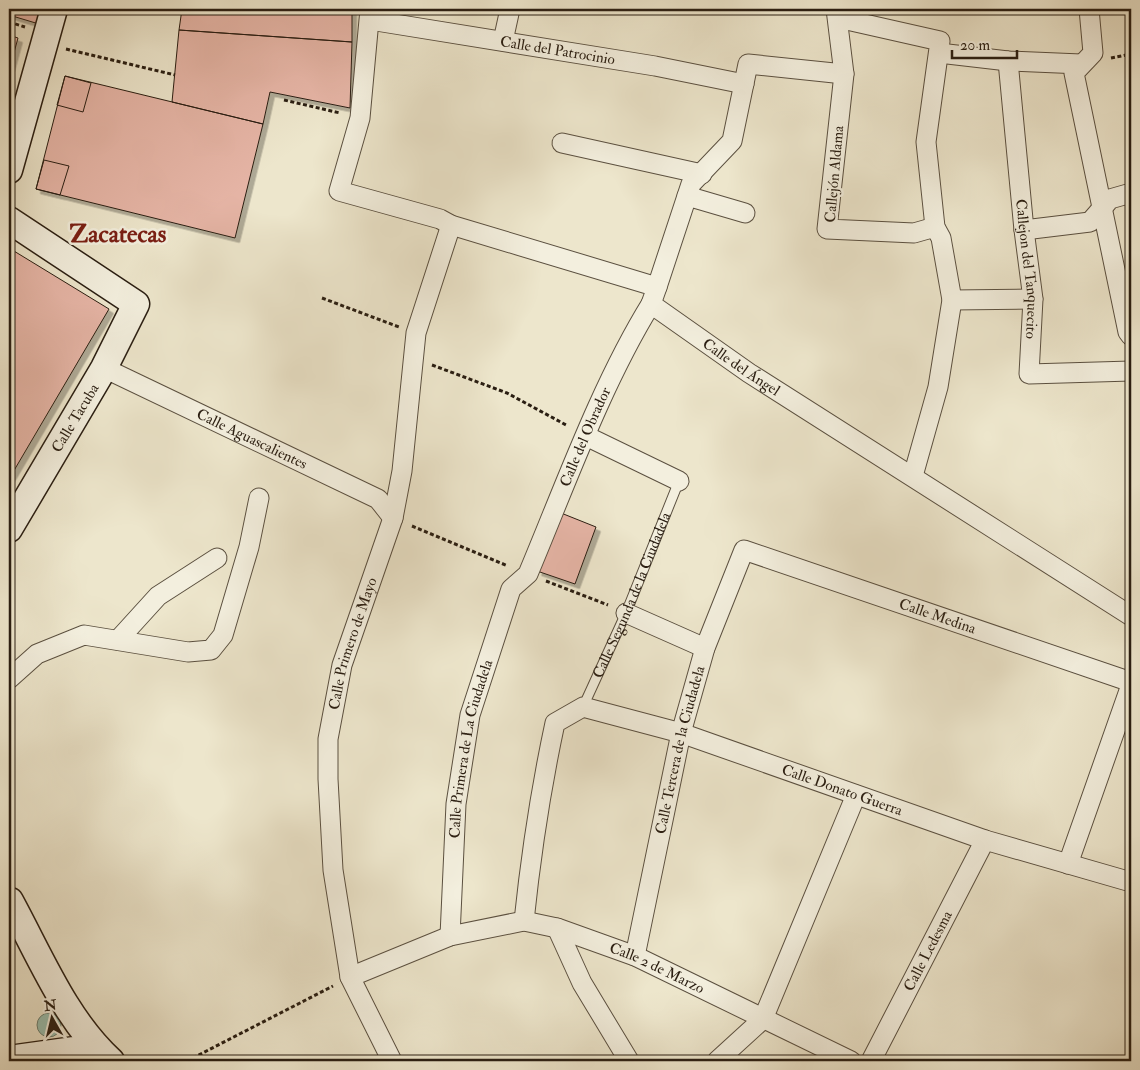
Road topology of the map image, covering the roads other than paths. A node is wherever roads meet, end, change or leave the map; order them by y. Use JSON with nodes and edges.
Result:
{"nodes":[{"id":1,"x":54,"y":9,"type":"edge"},
{"id":2,"x":510,"y":9,"type":"edge"},
{"id":3,"x":1089,"y":9,"type":"edge"},
{"id":4,"x":370,"y":14,"type":"edge"},
{"id":5,"x":837,"y":14,"type":"edge"},
{"id":6,"x":503,"y":41,"type":"junction"},
{"id":7,"x":939,"y":53,"type":"junction"},
{"id":8,"x":1008,"y":61,"type":"junction"},
{"id":9,"x":1081,"y":64,"type":"junction"},
{"id":10,"x":844,"y":74,"type":"junction"},
{"id":11,"x":744,"y":84,"type":"junction"},
{"id":12,"x":562,"y":143,"type":"dead end"},
{"id":13,"x":9,"y":170,"type":"edge"},
{"id":14,"x":702,"y":174,"type":"junction"},
{"id":15,"x":1131,"y":193,"type":"edge"},
{"id":16,"x":687,"y":196,"type":"junction"},
{"id":17,"x":1102,"y":210,"type":"junction"},
{"id":18,"x":745,"y":213,"type":"dead end"},
{"id":19,"x":9,"y":220,"type":"edge"},
{"id":20,"x":451,"y":225,"type":"junction"},
{"id":21,"x":935,"y":227,"type":"junction"},
{"id":22,"x":1024,"y":230,"type":"junction"},
{"id":23,"x":654,"y":296,"type":"junction"},
{"id":24,"x":952,"y":300,"type":"junction"},
{"id":25,"x":1033,"y":300,"type":"junction"},
{"id":26,"x":1131,"y":336,"type":"edge"},
{"id":27,"x":104,"y":368,"type":"junction"},
{"id":28,"x":1131,"y":371,"type":"edge"},
{"id":29,"x":586,"y":436,"type":"junction"},
{"id":30,"x":913,"y":476,"type":"junction"},
{"id":31,"x":679,"y":481,"type":"joint"},
{"id":32,"x":259,"y":498,"type":"dead end"},
{"id":33,"x":393,"y":518,"type":"junction"},
{"id":34,"x":9,"y":529,"type":"edge"},
{"id":35,"x":744,"y":550,"type":"joint"},
{"id":36,"x":217,"y":558,"type":"dead end"},
{"id":37,"x":528,"y":574,"type":"joint"},
{"id":38,"x":619,"y":610,"type":"junction"},
{"id":39,"x":1131,"y":616,"type":"edge"},
{"id":40,"x":118,"y":640,"type":"junction"},
{"id":41,"x":706,"y":648,"type":"junction"},
{"id":42,"x":9,"y":679,"type":"edge"},
{"id":43,"x":1131,"y":684,"type":"edge"},
{"id":44,"x":583,"y":707,"type":"junction"},
{"id":45,"x":681,"y":733,"type":"junction"},
{"id":46,"x":856,"y":794,"type":"junction"},
{"id":47,"x":985,"y":840,"type":"junction"},
{"id":48,"x":1068,"y":864,"type":"junction"},
{"id":49,"x":1131,"y":882,"type":"edge"},
{"id":50,"x":9,"y":903,"type":"edge"},
{"id":51,"x":524,"y":921,"type":"junction"},
{"id":52,"x":557,"y":928,"type":"junction"},
{"id":53,"x":450,"y":936,"type":"junction"},
{"id":54,"x":635,"y":956,"type":"junction"},
{"id":55,"x":350,"y":977,"type":"junction"},
{"id":56,"x":763,"y":1019,"type":"junction"},
{"id":57,"x":104,"y":1054,"type":"edge"},
{"id":58,"x":9,"y":1059,"type":"edge"},
{"id":59,"x":392,"y":1061,"type":"edge"},
{"id":60,"x":629,"y":1061,"type":"edge"},
{"id":61,"x":717,"y":1061,"type":"edge"},
{"id":62,"x":852,"y":1061,"type":"edge"},
{"id":63,"x":871,"y":1061,"type":"edge"}],
"edges":[{"from":1,"to":13,"type":"street"},
{"from":2,"to":6,"type":"street"},
{"from":3,"to":9,"type":"street"},
{"from":4,"to":6,"type":"street","name":"Calle del Patrocinio"},
{"from":4,"to":20,"type":"street","name":"Calle del Ángel"},
{"from":5,"to":7,"type":"street"},
{"from":5,"to":10,"type":"street"},
{"from":6,"to":11,"type":"street","name":"Calle del Patrocinio"},
{"from":7,"to":8,"type":"street"},
{"from":7,"to":21,"type":"street"},
{"from":8,"to":9,"type":"street"},
{"from":8,"to":22,"type":"street","name":"Callejon del Tanquecito"},
{"from":9,"to":17,"type":"street"},
{"from":10,"to":11,"type":"street","name":"Calle del Obrador"},
{"from":10,"to":21,"type":"street","name":"Callejón Aldama"},
{"from":11,"to":14,"type":"street","name":"Calle del Obrador"},
{"from":12,"to":14,"type":"street"},
{"from":14,"to":16,"type":"street","name":"Calle del Obrador"},
{"from":15,"to":17,"type":"street"},
{"from":16,"to":18,"type":"street"},
{"from":16,"to":23,"type":"street","name":"Calle del Obrador"},
{"from":17,"to":22,"type":"street"},
{"from":17,"to":26,"type":"street"},
{"from":19,"to":27,"type":"street","name":"Calle Tacuba"},
{"from":20,"to":23,"type":"street","name":"Calle del Ángel"},
{"from":20,"to":33,"type":"street","name":"Calle Primero de Mayo"},
{"from":21,"to":24,"type":"street"},
{"from":22,"to":25,"type":"street","name":"Callejon del Tanquecito"},
{"from":23,"to":29,"type":"street","name":"Calle del Obrador"},
{"from":23,"to":30,"type":"street","name":"Calle del Ángel"},
{"from":24,"to":25,"type":"street"},
{"from":24,"to":30,"type":"street"},
{"from":25,"to":28,"type":"street","name":"Callejon del Tanquecito"},
{"from":27,"to":33,"type":"street","name":"Calle Aguascalientes"},
{"from":27,"to":34,"type":"street","name":"Calle Tacuba"},
{"from":29,"to":31,"type":"street"},
{"from":29,"to":37,"type":"street","name":"Calle del Obrador"},
{"from":30,"to":39,"type":"street","name":"Calle del Ángel"},
{"from":31,"to":38,"type":"lane","name":"Calle Segunda de la Ciudadela"},
{"from":32,"to":40,"type":"street"},
{"from":33,"to":55,"type":"street","name":"Calle Primero de Mayo"},
{"from":35,"to":41,"type":"street","name":"Calle Tercera de la Ciudadela"},
{"from":35,"to":43,"type":"street","name":"Calle Medina"},
{"from":36,"to":40,"type":"street"},
{"from":37,"to":53,"type":"street","name":"Calle Primera de La Ciudadela"},
{"from":38,"to":41,"type":"street"},
{"from":38,"to":44,"type":"lane","name":"Calle Segunda de la Ciudadela"},
{"from":40,"to":42,"type":"street"},
{"from":41,"to":45,"type":"street","name":"Calle Tercera de la Ciudadela"},
{"from":43,"to":48,"type":"street"},
{"from":44,"to":45,"type":"street","name":"Calle Donato Guerra"},
{"from":44,"to":51,"type":"street"},
{"from":45,"to":46,"type":"street","name":"Calle Donato Guerra"},
{"from":45,"to":54,"type":"street","name":"Calle Tercera de la Ciudadela"},
{"from":46,"to":47,"type":"street","name":"Calle Donato Guerra"},
{"from":46,"to":56,"type":"street"},
{"from":47,"to":48,"type":"street","name":"Calle Donato Guerra"},
{"from":47,"to":63,"type":"street","name":"Calle Ledesma"},
{"from":48,"to":49,"type":"street","name":"Calle Donato Guerra"},
{"from":50,"to":57,"type":"street"},
{"from":51,"to":52,"type":"street","name":"Calle 2 de Marzo"},
{"from":51,"to":53,"type":"street","name":"Calle 2 de Marzo"},
{"from":52,"to":54,"type":"street","name":"Calle 2 de Marzo"},
{"from":52,"to":60,"type":"street"},
{"from":53,"to":55,"type":"street","name":"Calle 2 de Marzo"},
{"from":54,"to":56,"type":"street","name":"Calle 2 de Marzo"},
{"from":55,"to":59,"type":"street","name":"Calle Primero de Mayo"},
{"from":56,"to":61,"type":"street"},
{"from":56,"to":62,"type":"street","name":"Calle 2 de Marzo"},
{"from":57,"to":58,"type":"street"}]}
